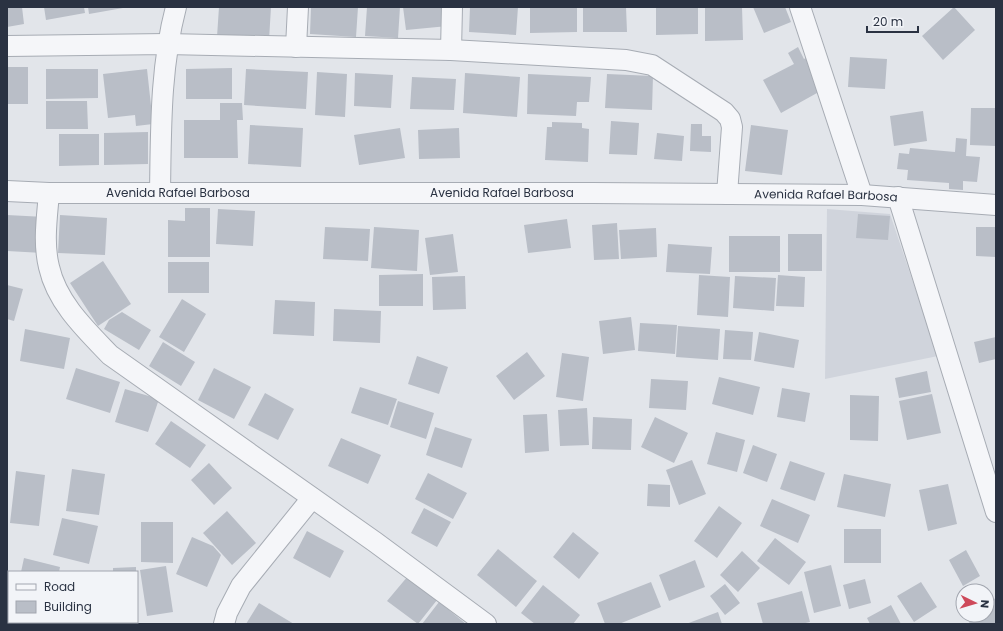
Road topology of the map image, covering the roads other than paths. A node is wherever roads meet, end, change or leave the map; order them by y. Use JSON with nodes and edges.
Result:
{"nodes":[{"id":1,"x":176,"y":7,"type":"edge"},
{"id":2,"x":298,"y":7,"type":"edge"},
{"id":3,"x":452,"y":7,"type":"edge"},
{"id":4,"x":800,"y":7,"type":"edge"},
{"id":5,"x":167,"y":44,"type":"junction"},
{"id":6,"x":7,"y":46,"type":"edge"},
{"id":7,"x":296,"y":47,"type":"junction"},
{"id":8,"x":451,"y":50,"type":"junction"},
{"id":9,"x":7,"y":192,"type":"edge"},
{"id":10,"x":49,"y":193,"type":"junction"},
{"id":11,"x":160,"y":193,"type":"junction"},
{"id":12,"x":727,"y":194,"type":"junction"},
{"id":13,"x":862,"y":195,"type":"junction"},
{"id":14,"x":898,"y":197,"type":"junction"},
{"id":15,"x":996,"y":205,"type":"edge"},
{"id":16,"x":312,"y":498,"type":"junction"},
{"id":17,"x":996,"y":512,"type":"edge"},
{"id":18,"x":224,"y":624,"type":"edge"},
{"id":19,"x":486,"y":624,"type":"edge"}],
"edges":[{"from":1,"to":5,"type":"street"},
{"from":2,"to":7,"type":"street"},
{"from":3,"to":8,"type":"street"},
{"from":4,"to":13,"type":"street"},
{"from":5,"to":6,"type":"street"},
{"from":5,"to":7,"type":"street"},
{"from":5,"to":11,"type":"street"},
{"from":7,"to":8,"type":"street"},
{"from":8,"to":12,"type":"street"},
{"from":9,"to":10,"type":"street","name":"Avenida Rafael Barbosa"},
{"from":10,"to":11,"type":"street","name":"Avenida Rafael Barbosa"},
{"from":10,"to":16,"type":"street"},
{"from":11,"to":12,"type":"street","name":"Avenida Rafael Barbosa"},
{"from":12,"to":13,"type":"street","name":"Avenida Rafael Barbosa"},
{"from":13,"to":14,"type":"street","name":"Avenida Rafael Barbosa"},
{"from":14,"to":15,"type":"street","name":"Avenida Rafael Barbosa"},
{"from":14,"to":17,"type":"street"},
{"from":16,"to":18,"type":"street"},
{"from":16,"to":19,"type":"street"}]}
